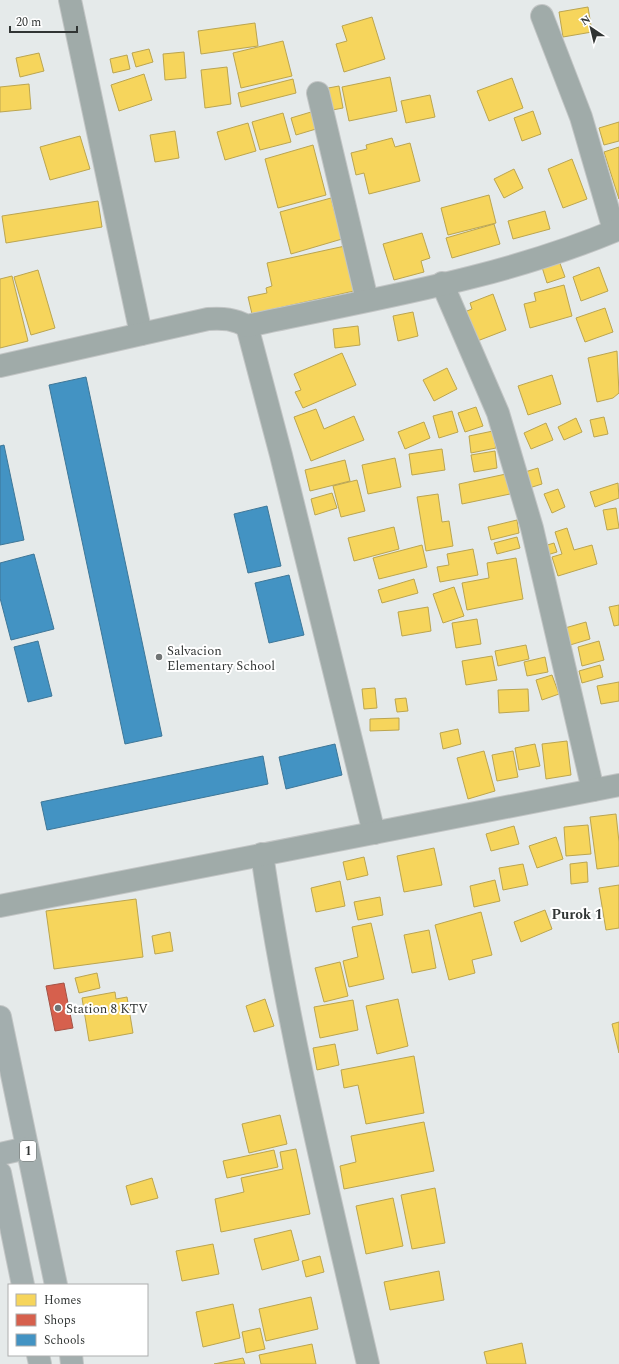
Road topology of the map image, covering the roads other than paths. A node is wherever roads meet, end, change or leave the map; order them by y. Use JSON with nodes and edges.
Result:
{"nodes":[{"id":1,"x":70,"y":0,"type":"edge"},
{"id":2,"x":542,"y":16,"type":"dead end"},
{"id":3,"x":318,"y":93,"type":"dead end"},
{"id":4,"x":617,"y":230,"type":"edge"},
{"id":5,"x":442,"y":283,"type":"junction"},
{"id":6,"x":367,"y":300,"type":"junction"},
{"id":7,"x":247,"y":326,"type":"junction"},
{"id":8,"x":141,"y":334,"type":"junction"},
{"id":9,"x":0,"y":366,"type":"edge"},
{"id":10,"x":619,"y":785,"type":"edge"},
{"id":11,"x":593,"y":790,"type":"junction"},
{"id":12,"x":374,"y":833,"type":"junction"},
{"id":13,"x":262,"y":854,"type":"junction"},
{"id":14,"x":0,"y":906,"type":"edge"},
{"id":15,"x":0,"y":1017,"type":"edge"},
{"id":16,"x":27,"y":1148,"type":"junction"},
{"id":17,"x":0,"y":1154,"type":"edge"},
{"id":18,"x":0,"y":1173,"type":"edge"},
{"id":19,"x":23,"y":1284,"type":"edge"},
{"id":20,"x":56,"y":1284,"type":"edge"},
{"id":21,"x":368,"y":1364,"type":"edge"}],
"edges":[{"from":1,"to":8,"type":"street"},
{"from":2,"to":4,"type":"street"},
{"from":3,"to":6,"type":"street"},
{"from":4,"to":5,"type":"street"},
{"from":5,"to":6,"type":"street"},
{"from":5,"to":11,"type":"street"},
{"from":6,"to":7,"type":"street"},
{"from":7,"to":8,"type":"street"},
{"from":7,"to":12,"type":"street"},
{"from":8,"to":9,"type":"street"},
{"from":10,"to":11,"type":"street"},
{"from":11,"to":12,"type":"street"},
{"from":12,"to":13,"type":"street"},
{"from":13,"to":14,"type":"street"},
{"from":13,"to":21,"type":"street"},
{"from":15,"to":16,"type":"highway","number":"1"},
{"from":16,"to":17,"type":"highway"},
{"from":16,"to":20,"type":"highway","number":"1"},
{"from":18,"to":19,"type":"highway"}]}
